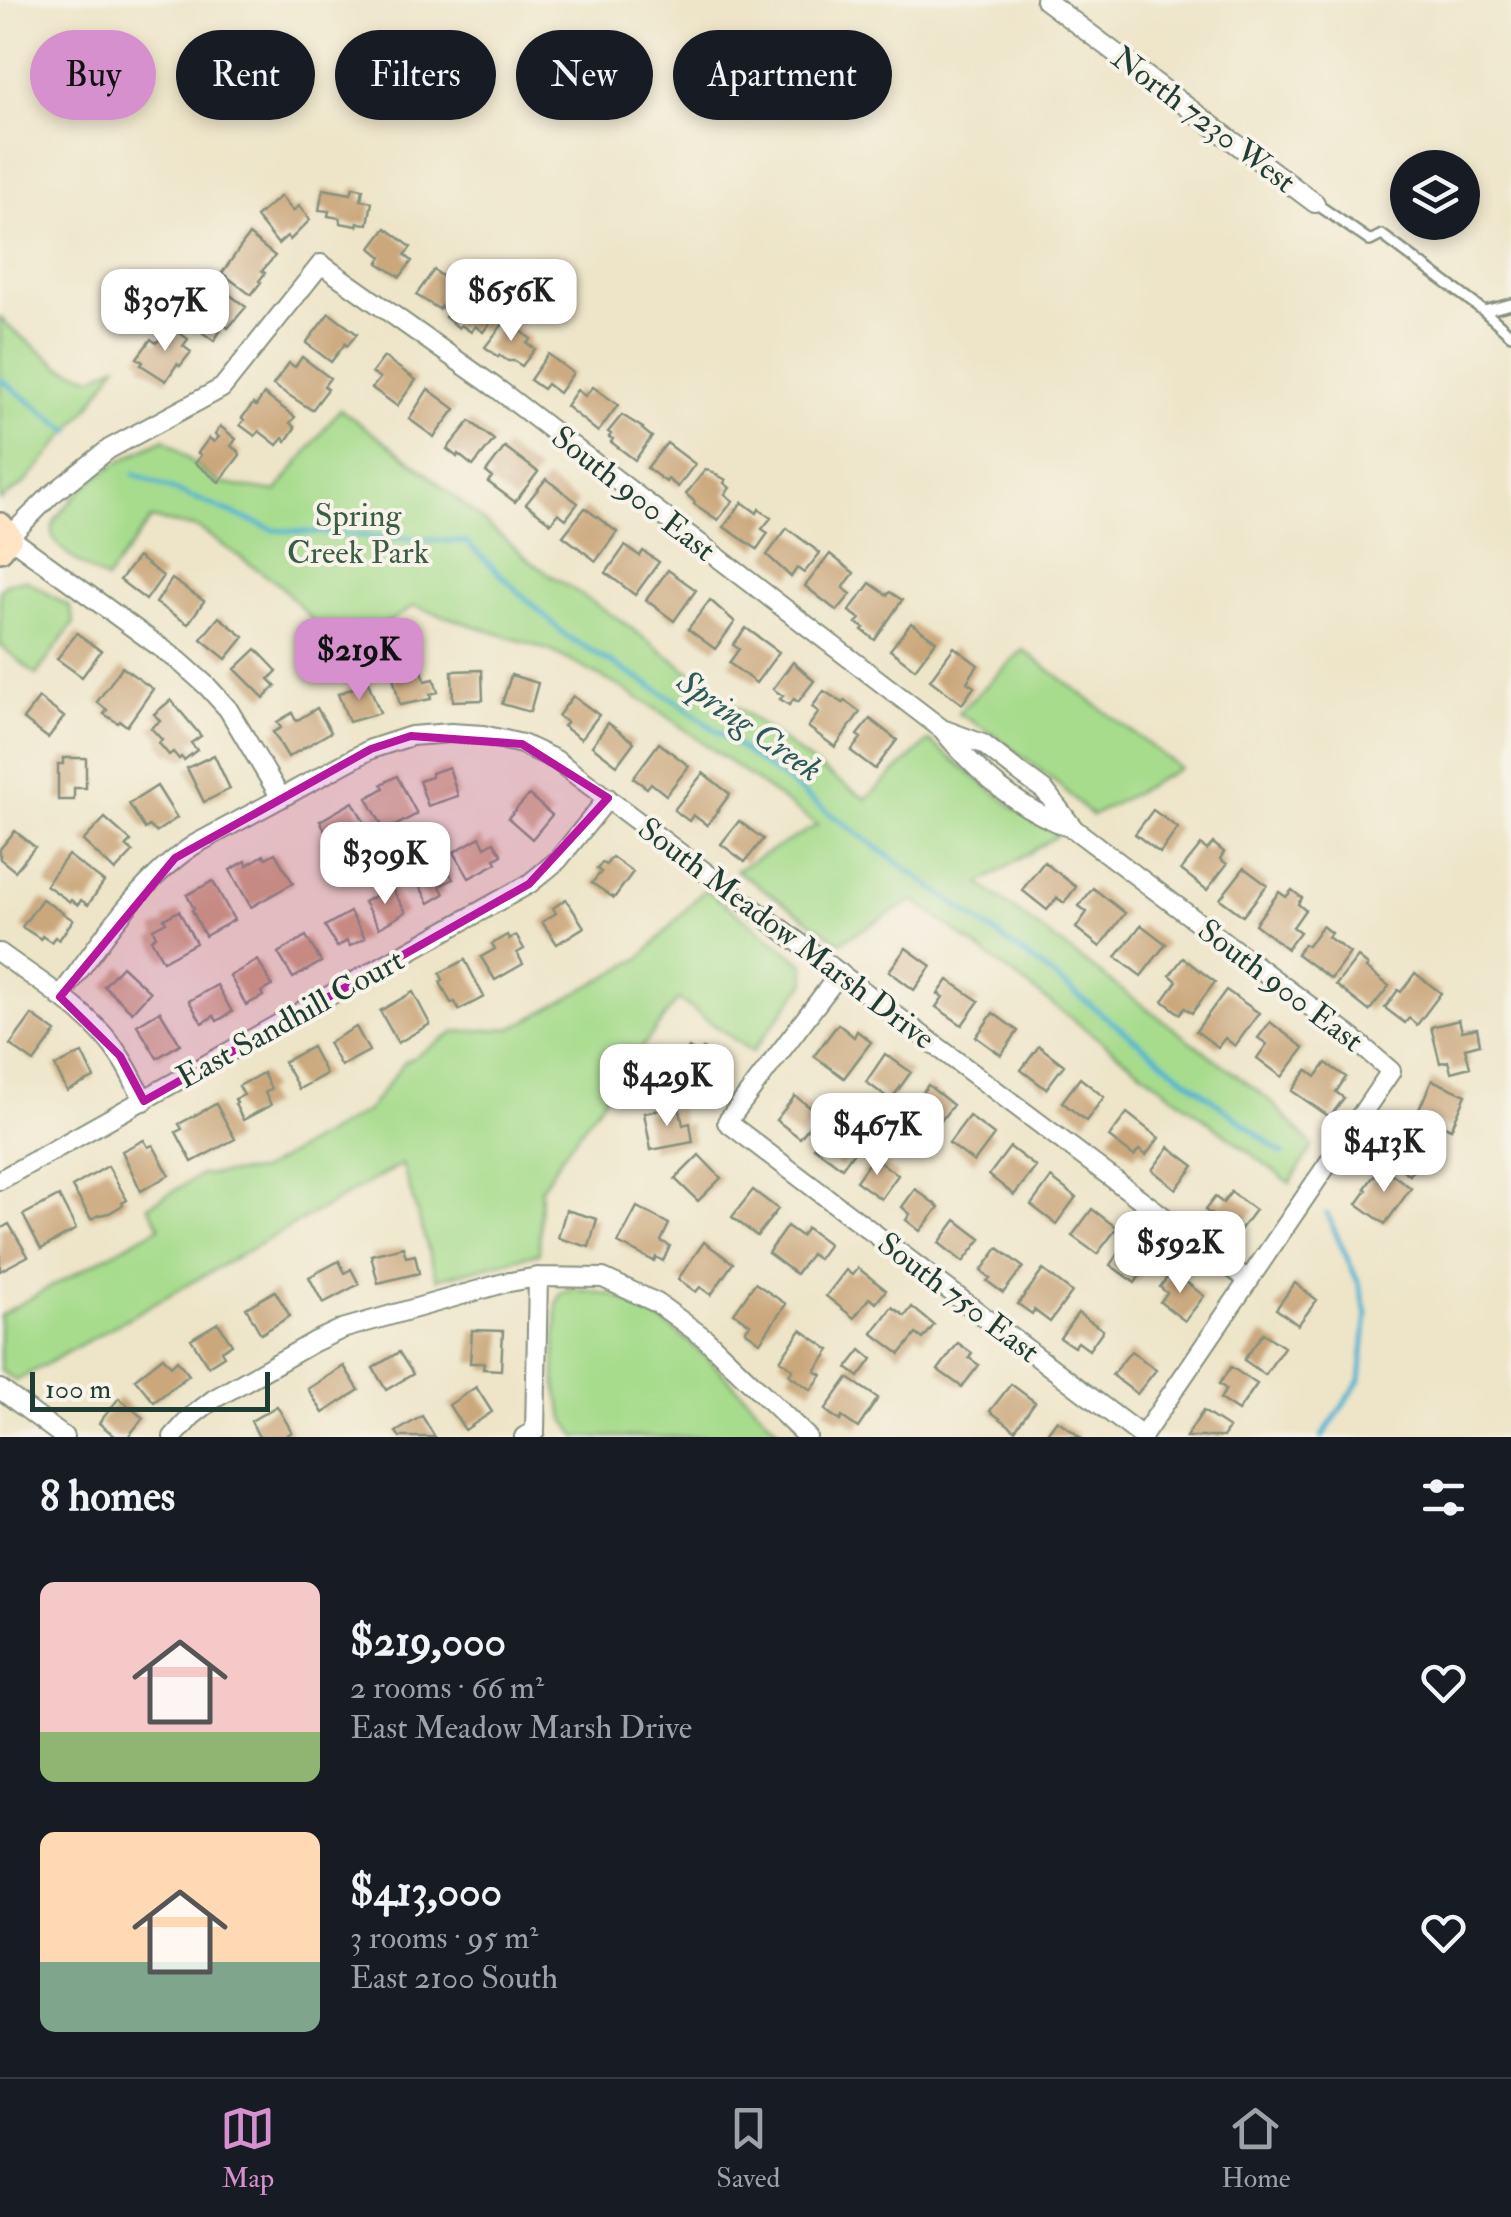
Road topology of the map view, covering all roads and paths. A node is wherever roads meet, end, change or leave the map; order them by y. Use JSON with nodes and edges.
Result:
{"nodes":[{"id":1,"x":1045,"y":0,"type":"edge"},
{"id":2,"x":1315,"y":203,"type":"joint"},
{"id":3,"x":1511,"y":304,"type":"edge"},
{"id":4,"x":1484,"y":311,"type":"junction"},
{"id":5,"x":1511,"y":335,"type":"edge"},
{"id":6,"x":3,"y":537,"type":"edge"},
{"id":7,"x":281,"y":798,"type":"junction"},
{"id":8,"x":608,"y":798,"type":"junction"},
{"id":9,"x":0,"y":954,"type":"edge"},
{"id":10,"x":840,"y":973,"type":"junction"},
{"id":11,"x":60,"y":998,"type":"junction"},
{"id":12,"x":144,"y":1100,"type":"junction"},
{"id":13,"x":0,"y":1180,"type":"edge"},
{"id":14,"x":538,"y":1278,"type":"junction"},
{"id":15,"x":1248,"y":1281,"type":"junction"},
{"id":16,"x":0,"y":1389,"type":"edge"},
{"id":17,"x":529,"y":1434,"type":"edge"},
{"id":18,"x":64,"y":1437,"type":"edge"},
{"id":19,"x":173,"y":1437,"type":"edge"},
{"id":20,"x":807,"y":1437,"type":"edge"},
{"id":21,"x":1142,"y":1437,"type":"edge"}],
"edges":[{"from":1,"to":2,"type":"street","name":"North 7230 West"},
{"from":2,"to":4,"type":"lane"},
{"from":3,"to":4,"type":"lane"},
{"from":4,"to":5,"type":"lane"},
{"from":6,"to":7,"type":"street"},
{"from":6,"to":15,"type":"street","name":"South 900 East"},
{"from":7,"to":8,"type":"street","name":"South Meadow Marsh Drive"},
{"from":7,"to":11,"type":"street","name":"South Meadow Marsh Drive"},
{"from":8,"to":10,"type":"street","name":"South Meadow Marsh Drive"},
{"from":8,"to":12,"type":"street","name":"East Sandhill Court"},
{"from":9,"to":11,"type":"street"},
{"from":10,"to":15,"type":"street","name":"South Meadow Marsh Drive"},
{"from":10,"to":21,"type":"street","name":"South 750 East"},
{"from":11,"to":12,"type":"street"},
{"from":12,"to":13,"type":"street","name":"East Sandhill Court"},
{"from":14,"to":17,"type":"street"},
{"from":14,"to":19,"type":"street"},
{"from":14,"to":20,"type":"street"},
{"from":15,"to":21,"type":"street"},
{"from":16,"to":18,"type":"street"}]}
